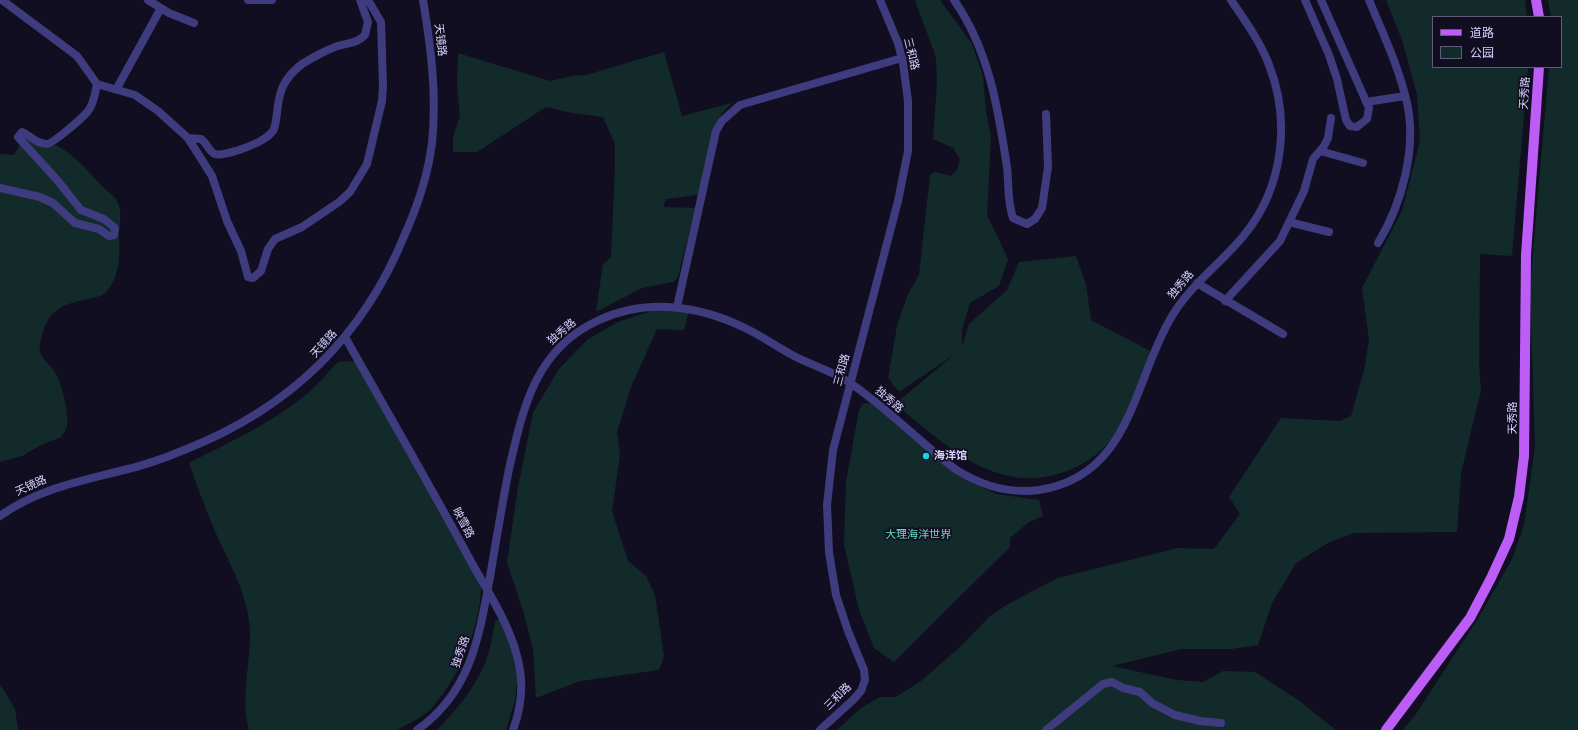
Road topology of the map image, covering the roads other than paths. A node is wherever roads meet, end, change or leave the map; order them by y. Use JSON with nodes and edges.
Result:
{"nodes":[{"id":1,"x":2,"y":0,"type":"edge"},
{"id":2,"x":148,"y":0,"type":"edge"},
{"id":3,"x":248,"y":0,"type":"edge"},
{"id":4,"x":272,"y":0,"type":"edge"},
{"id":5,"x":360,"y":0,"type":"edge"},
{"id":6,"x":368,"y":0,"type":"edge"},
{"id":7,"x":424,"y":0,"type":"edge"},
{"id":8,"x":880,"y":0,"type":"edge"},
{"id":9,"x":954,"y":0,"type":"edge"},
{"id":10,"x":1231,"y":0,"type":"edge"},
{"id":11,"x":1304,"y":0,"type":"edge"},
{"id":12,"x":1321,"y":0,"type":"edge"},
{"id":13,"x":1369,"y":0,"type":"edge"},
{"id":14,"x":1536,"y":0,"type":"edge"},
{"id":15,"x":161,"y":8,"type":"junction"},
{"id":16,"x":1538,"y":16,"type":"edge"},
{"id":17,"x":194,"y":23,"type":"dead end"},
{"id":18,"x":902,"y":58,"type":"junction"},
{"id":19,"x":1539,"y":68,"type":"edge"},
{"id":20,"x":97,"y":84,"type":"junction"},
{"id":21,"x":117,"y":88,"type":"junction"},
{"id":22,"x":1405,"y":96,"type":"junction"},
{"id":23,"x":1366,"y":102,"type":"junction"},
{"id":24,"x":1046,"y":114,"type":"dead end"},
{"id":25,"x":1331,"y":118,"type":"dead end"},
{"id":26,"x":188,"y":138,"type":"junction"},
{"id":27,"x":1320,"y":151,"type":"junction"},
{"id":28,"x":1363,"y":163,"type":"dead end"},
{"id":29,"x":0,"y":188,"type":"edge"},
{"id":30,"x":1289,"y":222,"type":"junction"},
{"id":31,"x":1329,"y":232,"type":"dead end"},
{"id":32,"x":1378,"y":243,"type":"dead end"},
{"id":33,"x":1197,"y":283,"type":"junction"},
{"id":34,"x":1226,"y":300,"type":"junction"},
{"id":35,"x":677,"y":307,"type":"junction"},
{"id":36,"x":1283,"y":334,"type":"dead end"},
{"id":37,"x":345,"y":338,"type":"junction"},
{"id":38,"x":850,"y":382,"type":"junction"},
{"id":39,"x":0,"y":516,"type":"edge"},
{"id":40,"x":487,"y":591,"type":"junction"},
{"id":41,"x":1221,"y":723,"type":"dead end"},
{"id":42,"x":417,"y":730,"type":"edge"},
{"id":43,"x":513,"y":730,"type":"edge"},
{"id":44,"x":820,"y":730,"type":"edge"},
{"id":45,"x":1046,"y":730,"type":"edge"},
{"id":46,"x":1386,"y":730,"type":"edge"}],
"edges":[{"from":1,"to":20,"type":"street"},
{"from":2,"to":15,"type":"street"},
{"from":3,"to":4,"type":"street"},
{"from":5,"to":26,"type":"street"},
{"from":6,"to":26,"type":"street"},
{"from":7,"to":37,"type":"street","name":"天镜路"},
{"from":8,"to":18,"type":"street","name":"三和路"},
{"from":9,"to":24,"type":"street"},
{"from":10,"to":33,"type":"street","name":"独秀路"},
{"from":11,"to":23,"type":"street"},
{"from":12,"to":23,"type":"street"},
{"from":13,"to":22,"type":"street"},
{"from":14,"to":16,"type":"main road"},
{"from":15,"to":17,"type":"street"},
{"from":15,"to":21,"type":"street"},
{"from":18,"to":35,"type":"street"},
{"from":18,"to":38,"type":"street","name":"三和路"},
{"from":19,"to":46,"type":"main road","name":"天秀路"},
{"from":20,"to":21,"type":"street"},
{"from":20,"to":29,"type":"street"},
{"from":21,"to":26,"type":"street"},
{"from":22,"to":23,"type":"street"},
{"from":22,"to":32,"type":"street"},
{"from":25,"to":27,"type":"street"},
{"from":27,"to":28,"type":"street"},
{"from":27,"to":30,"type":"street"},
{"from":30,"to":31,"type":"street"},
{"from":30,"to":34,"type":"street"},
{"from":33,"to":34,"type":"street"},
{"from":33,"to":38,"type":"street","name":"独秀路"},
{"from":34,"to":36,"type":"street"},
{"from":35,"to":38,"type":"street","name":"独秀路"},
{"from":35,"to":40,"type":"street","name":"独秀路"},
{"from":37,"to":39,"type":"street","name":"天镜路"},
{"from":37,"to":40,"type":"street","name":"映雪路"},
{"from":38,"to":44,"type":"street","name":"三和路"},
{"from":40,"to":42,"type":"street","name":"独秀路"},
{"from":40,"to":43,"type":"street","name":"映雪路"},
{"from":41,"to":45,"type":"street"}]}
